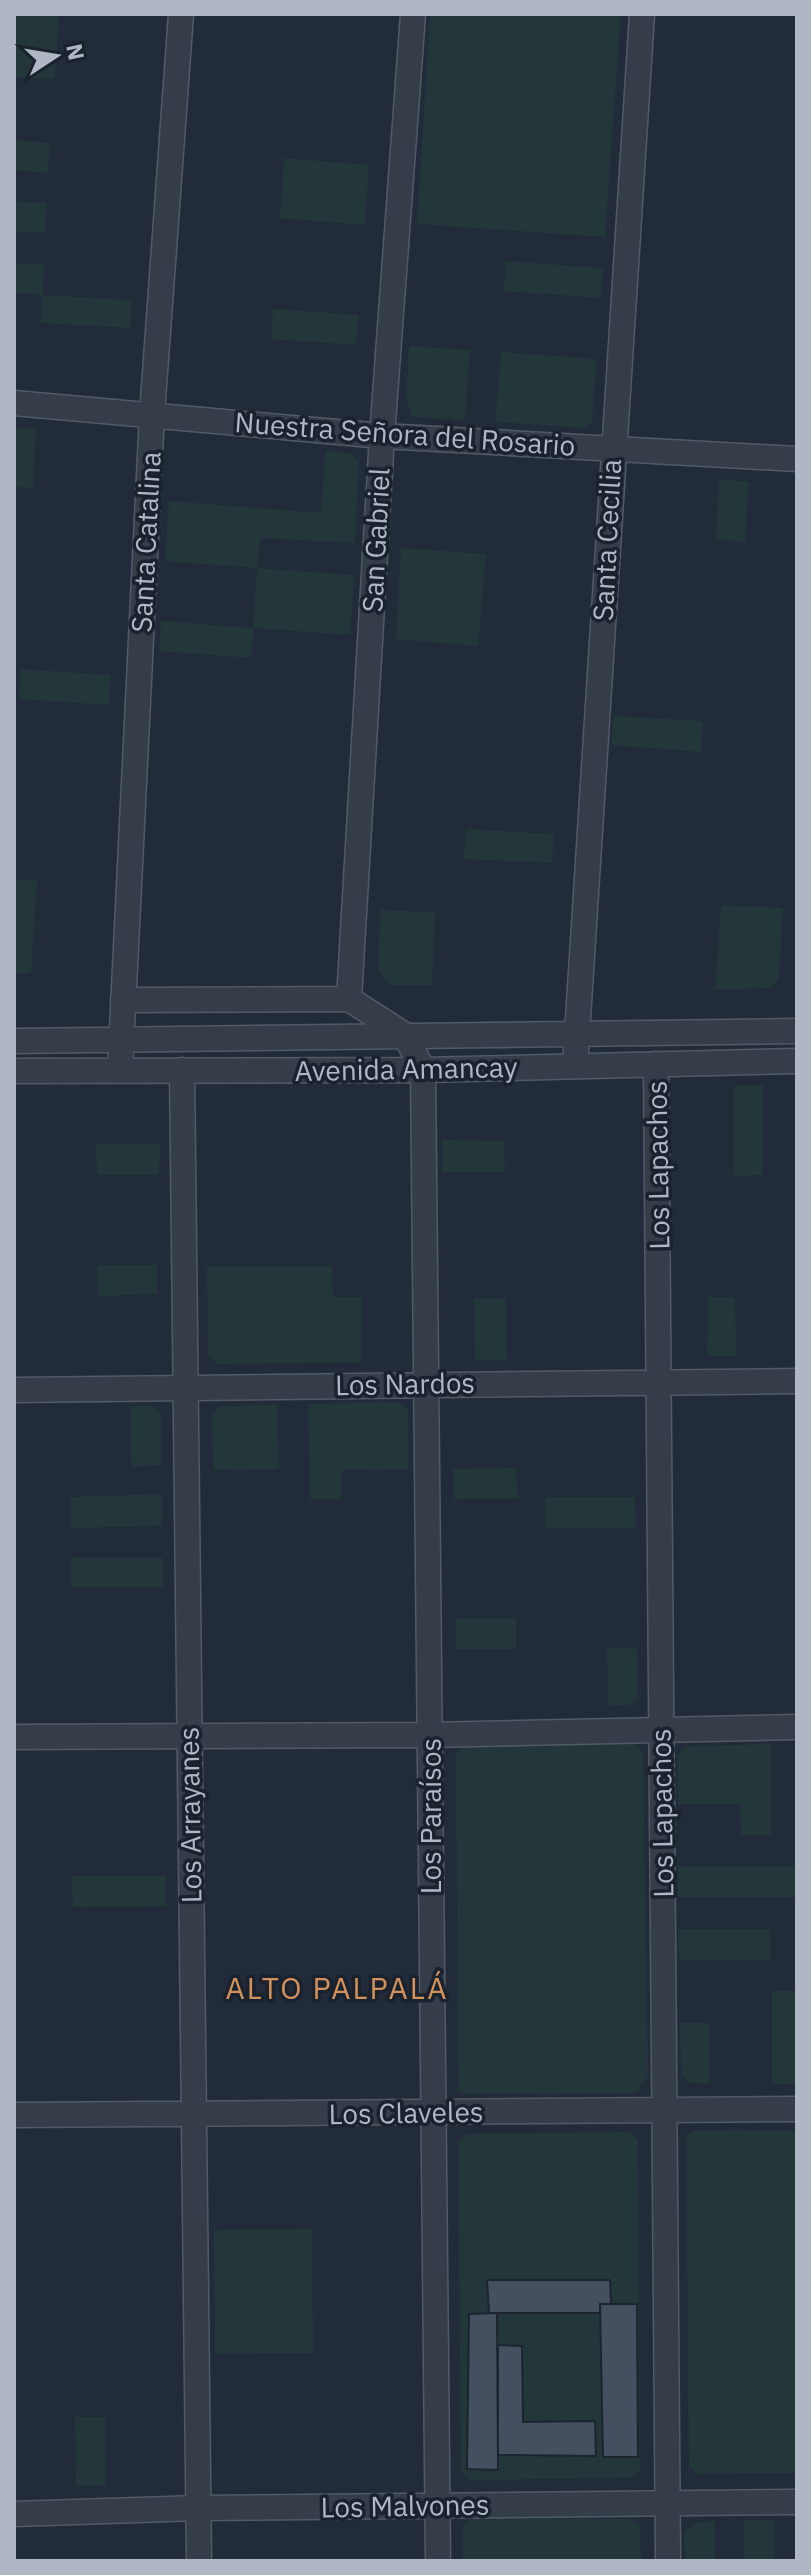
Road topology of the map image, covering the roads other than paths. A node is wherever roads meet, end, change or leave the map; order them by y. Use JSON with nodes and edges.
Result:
{"nodes":[{"id":1,"x":181,"y":14,"type":"edge"},
{"id":2,"x":413,"y":14,"type":"edge"},
{"id":3,"x":642,"y":14,"type":"edge"},
{"id":4,"x":14,"y":403,"type":"edge"},
{"id":5,"x":152,"y":414,"type":"junction"},
{"id":6,"x":382,"y":436,"type":"junction"},
{"id":7,"x":613,"y":449,"type":"junction"},
{"id":8,"x":797,"y":459,"type":"edge"},
{"id":9,"x":349,"y":999,"type":"junction"},
{"id":10,"x":123,"y":1000,"type":"junction"},
{"id":11,"x":797,"y":1031,"type":"edge"},
{"id":12,"x":577,"y":1032,"type":"junction"},
{"id":13,"x":405,"y":1035,"type":"junction"},
{"id":14,"x":120,"y":1040,"type":"junction"},
{"id":15,"x":14,"y":1041,"type":"edge"},
{"id":16,"x":797,"y":1061,"type":"edge"},
{"id":17,"x":656,"y":1064,"type":"junction"},
{"id":18,"x":575,"y":1066,"type":"junction"},
{"id":19,"x":120,"y":1070,"type":"junction"},
{"id":20,"x":182,"y":1070,"type":"junction"},
{"id":21,"x":423,"y":1070,"type":"junction"},
{"id":22,"x":14,"y":1071,"type":"edge"},
{"id":23,"x":797,"y":1381,"type":"edge"},
{"id":24,"x":429,"y":1383,"type":"junction"},
{"id":25,"x":661,"y":1384,"type":"junction"},
{"id":26,"x":14,"y":1390,"type":"edge"},
{"id":27,"x":186,"y":1390,"type":"junction"},
{"id":28,"x":797,"y":1727,"type":"edge"},
{"id":29,"x":662,"y":1728,"type":"junction"},
{"id":30,"x":430,"y":1735,"type":"junction"},
{"id":31,"x":188,"y":1736,"type":"junction"},
{"id":32,"x":14,"y":1737,"type":"edge"},
{"id":33,"x":665,"y":2109,"type":"junction"},
{"id":34,"x":797,"y":2109,"type":"edge"},
{"id":35,"x":433,"y":2113,"type":"junction"},
{"id":36,"x":14,"y":2115,"type":"edge"},
{"id":37,"x":197,"y":2115,"type":"junction"},
{"id":38,"x":797,"y":2502,"type":"edge"},
{"id":39,"x":669,"y":2503,"type":"junction"},
{"id":40,"x":437,"y":2505,"type":"junction"},
{"id":41,"x":199,"y":2508,"type":"junction"},
{"id":42,"x":14,"y":2514,"type":"edge"},
{"id":43,"x":199,"y":2561,"type":"edge"},
{"id":44,"x":438,"y":2561,"type":"edge"},
{"id":45,"x":668,"y":2561,"type":"edge"}],
"edges":[{"from":1,"to":5,"type":"street","name":"Santa Catalina"},
{"from":2,"to":6,"type":"street","name":"San Gabriel"},
{"from":3,"to":7,"type":"street","name":"Santa Cecilia"},
{"from":4,"to":5,"type":"street","name":"Nuestra Señora del Rosario"},
{"from":5,"to":6,"type":"street","name":"Nuestra Señora del Rosario"},
{"from":5,"to":10,"type":"street","name":"Santa Catalina"},
{"from":6,"to":7,"type":"street","name":"Nuestra Señora del Rosario"},
{"from":6,"to":9,"type":"street","name":"San Gabriel"},
{"from":7,"to":8,"type":"street","name":"Nuestra Señora del Rosario"},
{"from":7,"to":12,"type":"street","name":"Santa Cecilia"},
{"from":9,"to":10,"type":"street"},
{"from":9,"to":13,"type":"street"},
{"from":10,"to":14,"type":"street","name":"Santa Catalina"},
{"from":11,"to":12,"type":"street","name":"Avenida Amancay"},
{"from":12,"to":13,"type":"street","name":"Avenida Amancay"},
{"from":12,"to":18,"type":"street","name":"Santa Cecilia"},
{"from":13,"to":14,"type":"street","name":"Avenida Amancay"},
{"from":13,"to":21,"type":"street"},
{"from":14,"to":15,"type":"street","name":"Avenida Amancay"},
{"from":14,"to":19,"type":"street","name":"Santa Catalina"},
{"from":16,"to":17,"type":"street","name":"Avenida Amancay"},
{"from":17,"to":18,"type":"street","name":"Avenida Amancay"},
{"from":17,"to":25,"type":"street","name":"Los Lapachos"},
{"from":18,"to":21,"type":"street","name":"Avenida Amancay"},
{"from":19,"to":20,"type":"street","name":"Avenida Amancay"},
{"from":19,"to":22,"type":"street","name":"Avenida Amancay"},
{"from":20,"to":21,"type":"street","name":"Avenida Amancay"},
{"from":20,"to":27,"type":"street","name":"Los Arrayanes"},
{"from":21,"to":24,"type":"street","name":"Los Paraísos"},
{"from":23,"to":25,"type":"street","name":"Los Nardos"},
{"from":24,"to":25,"type":"street","name":"Los Nardos"},
{"from":24,"to":27,"type":"street","name":"Los Nardos"},
{"from":24,"to":30,"type":"street","name":"Los Paraísos"},
{"from":25,"to":29,"type":"street","name":"Los Lapachos"},
{"from":26,"to":27,"type":"street","name":"Los Nardos"},
{"from":27,"to":31,"type":"street","name":"Los Arrayanes"},
{"from":28,"to":29,"type":"street"},
{"from":29,"to":30,"type":"street"},
{"from":29,"to":33,"type":"street","name":"Los Lapachos"},
{"from":30,"to":31,"type":"street"},
{"from":30,"to":35,"type":"street","name":"Los Paraísos"},
{"from":31,"to":32,"type":"street"},
{"from":31,"to":37,"type":"street","name":"Los Arrayanes"},
{"from":33,"to":34,"type":"street","name":"Los Claveles"},
{"from":33,"to":35,"type":"street","name":"Los Claveles"},
{"from":33,"to":39,"type":"street","name":"Los Lapachos"},
{"from":35,"to":37,"type":"street","name":"Los Claveles"},
{"from":35,"to":40,"type":"street","name":"Los Paraísos"},
{"from":36,"to":37,"type":"street","name":"Los Claveles"},
{"from":37,"to":41,"type":"street","name":"Los Arrayanes"},
{"from":38,"to":39,"type":"street","name":"Los Malvones"},
{"from":39,"to":40,"type":"street","name":"Los Malvones"},
{"from":39,"to":45,"type":"street","name":"Los Lapachos"},
{"from":40,"to":41,"type":"street","name":"Los Malvones"},
{"from":40,"to":44,"type":"street","name":"Los Paraísos"},
{"from":41,"to":42,"type":"street","name":"Los Malvones"},
{"from":41,"to":43,"type":"street","name":"Los Arrayanes"}]}
